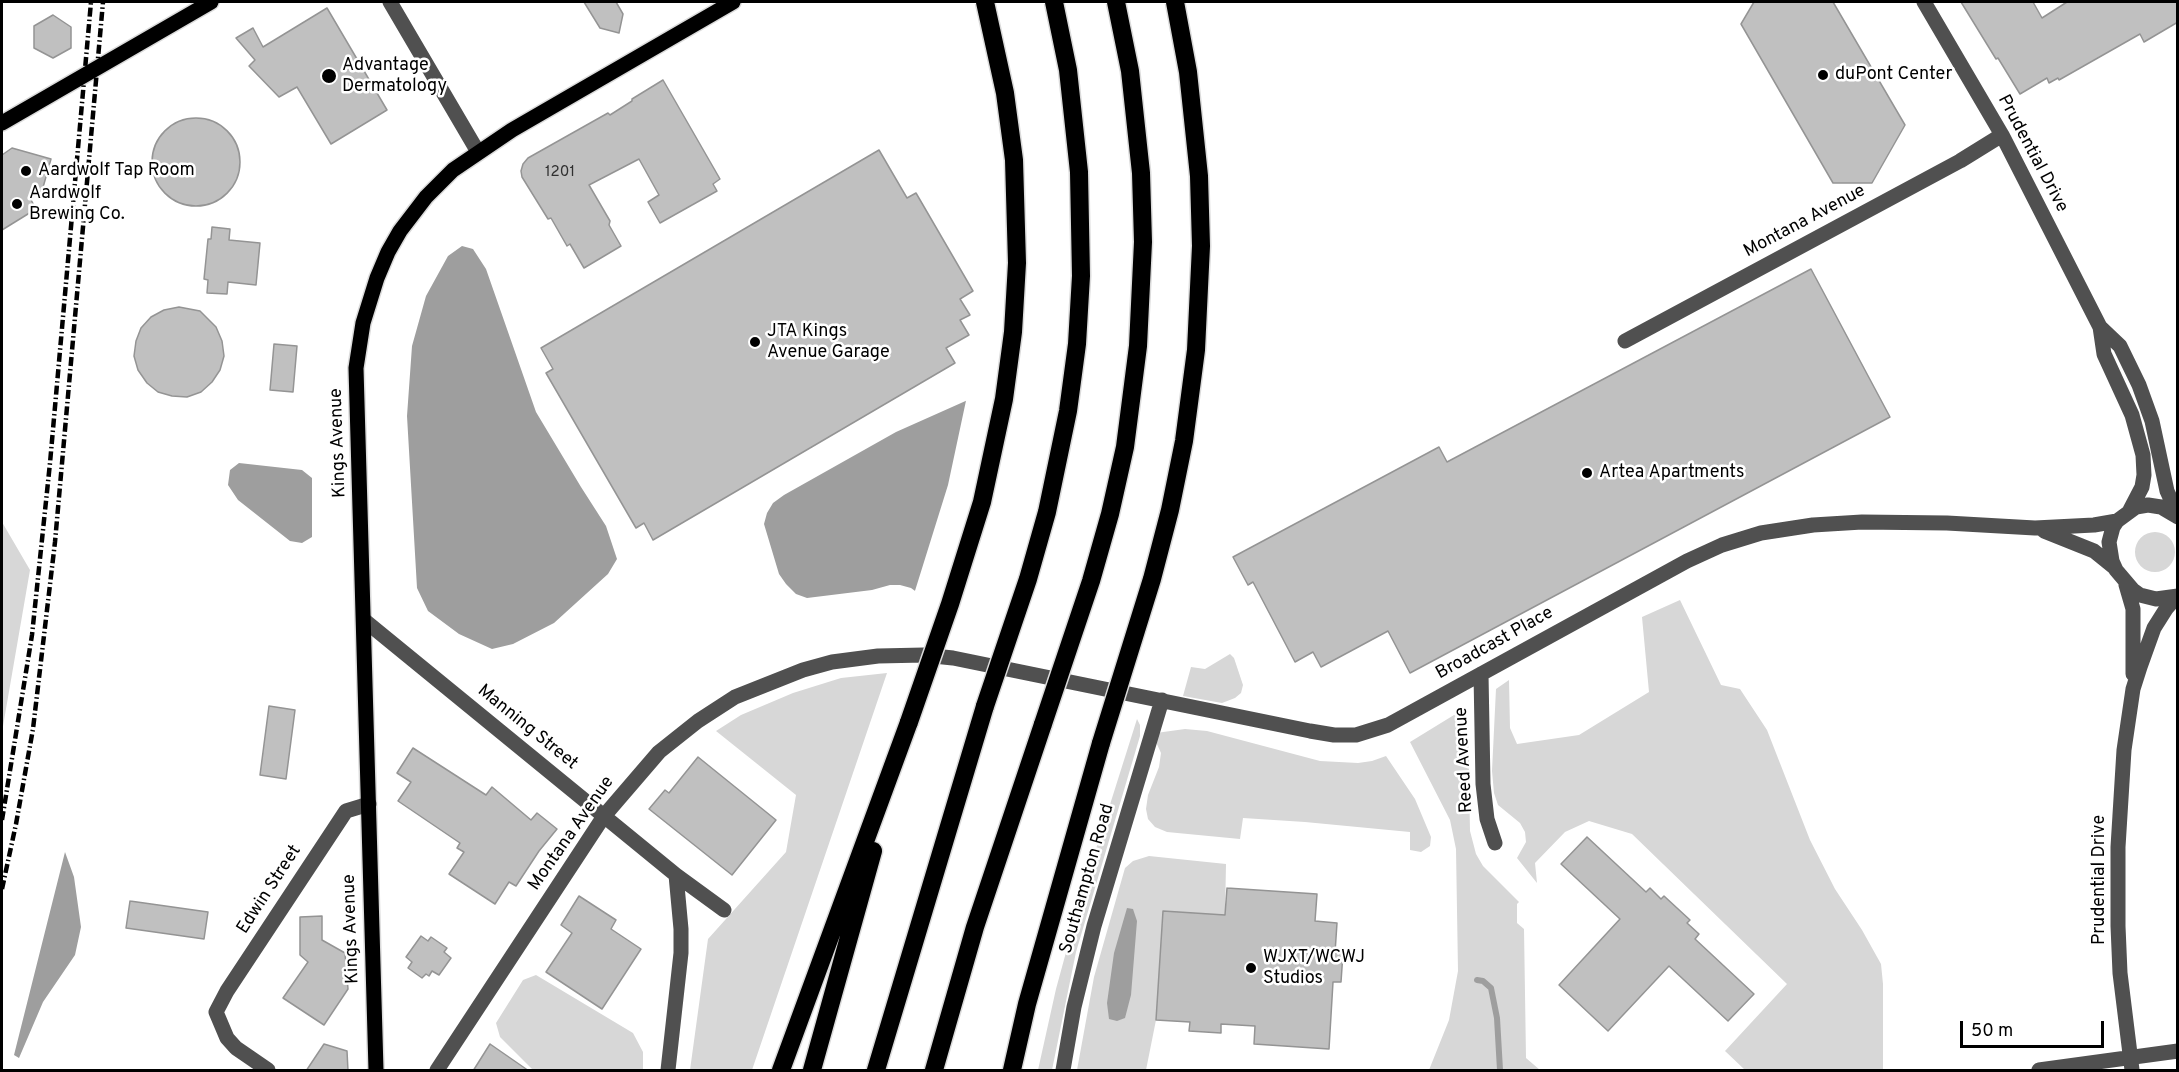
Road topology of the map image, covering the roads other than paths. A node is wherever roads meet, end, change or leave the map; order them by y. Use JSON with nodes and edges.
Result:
{"nodes":[{"id":1,"x":211,"y":2,"type":"edge"},
{"id":2,"x":390,"y":2,"type":"edge"},
{"id":3,"x":733,"y":2,"type":"edge"},
{"id":4,"x":985,"y":2,"type":"edge"},
{"id":5,"x":1054,"y":2,"type":"edge"},
{"id":6,"x":1116,"y":2,"type":"edge"},
{"id":7,"x":1175,"y":2,"type":"edge"},
{"id":8,"x":1924,"y":2,"type":"edge"},
{"id":9,"x":2,"y":123,"type":"edge"},
{"id":10,"x":2002,"y":135,"type":"junction"},
{"id":11,"x":478,"y":152,"type":"junction"},
{"id":12,"x":2100,"y":327,"type":"junction"},
{"id":13,"x":1625,"y":341,"type":"dead end"},
{"id":14,"x":2130,"y":510,"type":"junction"},
{"id":15,"x":2178,"y":516,"type":"edge"},
{"id":16,"x":2117,"y":521,"type":"junction"},
{"id":17,"x":2035,"y":528,"type":"junction"},
{"id":18,"x":2116,"y":570,"type":"junction"},
{"id":19,"x":2126,"y":584,"type":"junction"},
{"id":20,"x":2177,"y":596,"type":"edge"},
{"id":21,"x":364,"y":620,"type":"junction"},
{"id":22,"x":968,"y":660,"type":"joint"},
{"id":23,"x":1481,"y":674,"type":"junction"},
{"id":24,"x":2133,"y":689,"type":"junction"},
{"id":25,"x":1162,"y":700,"type":"junction"},
{"id":26,"x":909,"y":722,"type":"junction"},
{"id":27,"x":369,"y":804,"type":"junction"},
{"id":28,"x":604,"y":816,"type":"junction"},
{"id":29,"x":1495,"y":843,"type":"dead end"},
{"id":30,"x":676,"y":875,"type":"junction"},
{"id":31,"x":724,"y":910,"type":"dead end"},
{"id":32,"x":2178,"y":1051,"type":"edge"},
{"id":33,"x":2131,"y":1064,"type":"edge"},
{"id":34,"x":268,"y":1071,"type":"edge"},
{"id":35,"x":376,"y":1071,"type":"edge"},
{"id":36,"x":437,"y":1071,"type":"edge"},
{"id":37,"x":668,"y":1071,"type":"edge"},
{"id":38,"x":781,"y":1071,"type":"edge"},
{"id":39,"x":812,"y":1071,"type":"edge"},
{"id":40,"x":876,"y":1071,"type":"edge"},
{"id":41,"x":934,"y":1071,"type":"edge"},
{"id":42,"x":1012,"y":1071,"type":"edge"},
{"id":43,"x":1063,"y":1071,"type":"edge"},
{"id":44,"x":2039,"y":1071,"type":"edge"}],
"edges":[{"from":1,"to":9,"type":"main road"},
{"from":2,"to":11,"type":"street"},
{"from":3,"to":11,"type":"main road","name":"Kings Avenue"},
{"from":4,"to":26,"type":"highway","bridge":true},
{"from":5,"to":40,"type":"highway","bridge":true},
{"from":6,"to":41,"type":"highway","bridge":true},
{"from":7,"to":42,"type":"highway","bridge":true},
{"from":8,"to":10,"type":"street","name":"Prudential Drive"},
{"from":10,"to":12,"type":"street","name":"Prudential Drive"},
{"from":10,"to":13,"type":"street","name":"Montana Avenue"},
{"from":11,"to":21,"type":"main road","name":"Kings Avenue"},
{"from":12,"to":14,"type":"street","name":"Prudential Drive"},
{"from":12,"to":15,"type":"street","name":"Prudential Drive"},
{"from":14,"to":15,"type":"street"},
{"from":14,"to":16,"type":"street"},
{"from":16,"to":17,"type":"street","name":"Broadcast Place"},
{"from":16,"to":18,"type":"street"},
{"from":17,"to":18,"type":"street","name":"Broadcast Place"},
{"from":17,"to":23,"type":"street","name":"Broadcast Place"},
{"from":18,"to":19,"type":"street"},
{"from":19,"to":20,"type":"street"},
{"from":19,"to":24,"type":"street","name":"Prudential Drive"},
{"from":20,"to":24,"type":"street","name":"Prudential Drive"},
{"from":21,"to":27,"type":"main road","name":"Kings Avenue"},
{"from":21,"to":28,"type":"street","name":"Manning Street"},
{"from":22,"to":25,"type":"street","name":"Broadcast Place"},
{"from":22,"to":28,"type":"street","name":"Montana Avenue"},
{"from":23,"to":25,"type":"street","name":"Broadcast Place"},
{"from":23,"to":29,"type":"street","name":"Reed Avenue"},
{"from":24,"to":33,"type":"street","name":"Prudential Drive"},
{"from":25,"to":43,"type":"street","name":"Southampton Road"},
{"from":26,"to":38,"type":"highway"},
{"from":26,"to":39,"type":"highway"},
{"from":27,"to":34,"type":"street","name":"Edwin Street"},
{"from":27,"to":35,"type":"main road","name":"Kings Avenue"},
{"from":28,"to":30,"type":"street","name":"Manning Street"},
{"from":28,"to":36,"type":"street","name":"Montana Avenue"},
{"from":30,"to":31,"type":"street","name":"Manning Street"},
{"from":30,"to":37,"type":"street"},
{"from":32,"to":33,"type":"street"},
{"from":33,"to":44,"type":"street"}]}
